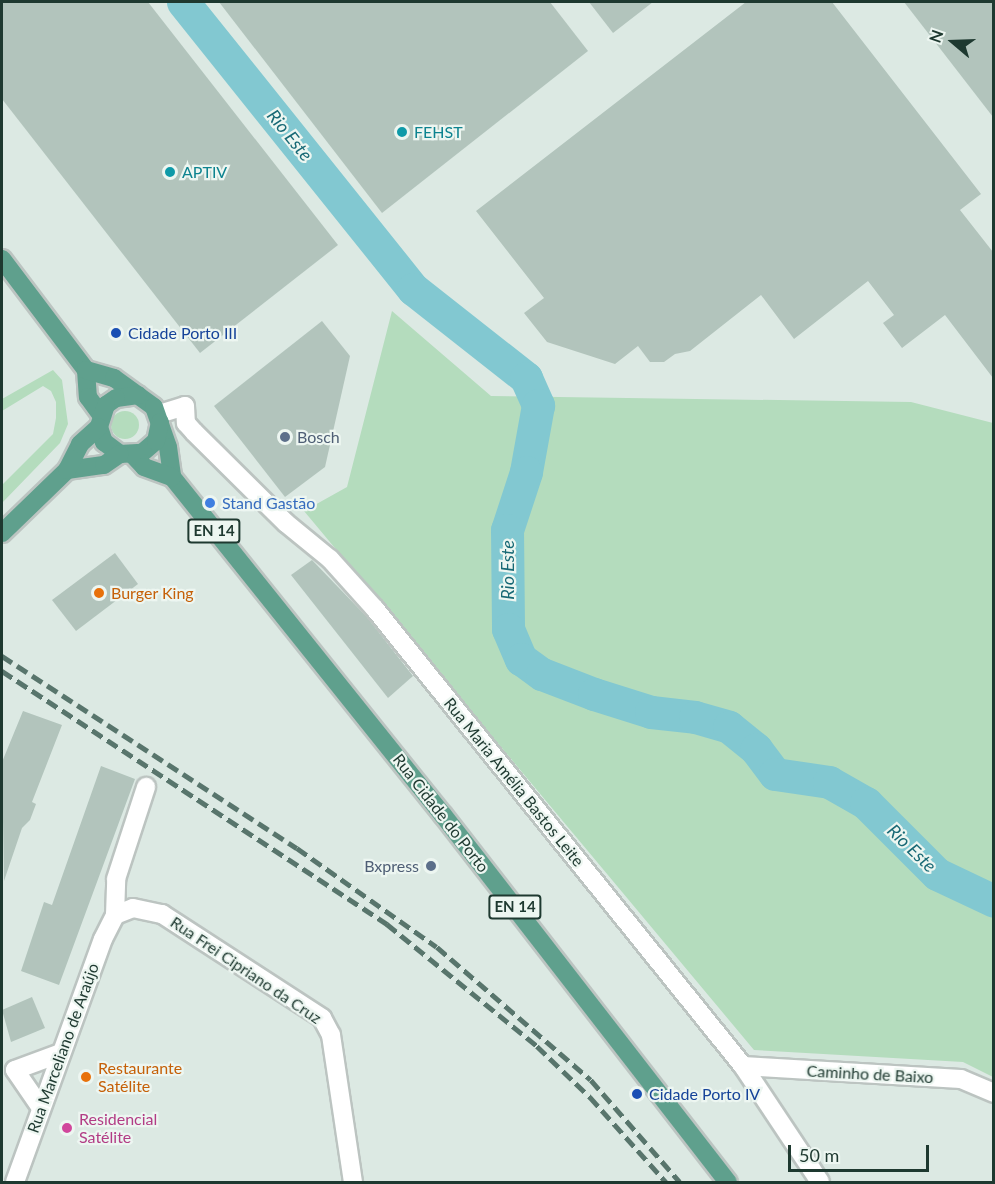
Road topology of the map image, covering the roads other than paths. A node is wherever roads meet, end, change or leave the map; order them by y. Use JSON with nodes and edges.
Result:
{"nodes":[{"id":1,"x":2,"y":259,"type":"edge"},
{"id":2,"x":86,"y":370,"type":"junction"},
{"id":3,"x":138,"y":395,"type":"junction"},
{"id":4,"x":159,"y":418,"type":"junction"},
{"id":5,"x":100,"y":421,"type":"junction"},
{"id":6,"x":126,"y":454,"type":"junction"},
{"id":7,"x":67,"y":470,"type":"junction"},
{"id":8,"x":172,"y":477,"type":"junction"},
{"id":9,"x":2,"y":533,"type":"edge"},
{"id":10,"x":146,"y":787,"type":"dead end"},
{"id":11,"x":115,"y":915,"type":"junction"},
{"id":12,"x":61,"y":1053,"type":"junction"},
{"id":13,"x":743,"y":1066,"type":"junction"},
{"id":14,"x":8,"y":1068,"type":"edge"},
{"id":15,"x":993,"y":1093,"type":"edge"},
{"id":16,"x":41,"y":1108,"type":"junction"},
{"id":17,"x":15,"y":1182,"type":"edge"},
{"id":18,"x":353,"y":1182,"type":"edge"},
{"id":19,"x":728,"y":1182,"type":"edge"},
{"id":20,"x":820,"y":1182,"type":"edge"}],
"edges":[{"from":1,"to":2,"type":"main road"},
{"from":2,"to":3,"type":"main road"},
{"from":2,"to":5,"type":"main road"},
{"from":3,"to":4,"type":"main road"},
{"from":3,"to":5,"type":"main road"},
{"from":4,"to":6,"type":"main road"},
{"from":4,"to":8,"type":"main road","name":"Rua Cidade do Porto","number":"EN 14"},
{"from":4,"to":13,"type":"street","name":"Rua Maria Amélia Bastos Leite"},
{"from":5,"to":6,"type":"main road"},
{"from":5,"to":7,"type":"main road"},
{"from":6,"to":7,"type":"main road"},
{"from":6,"to":8,"type":"main road"},
{"from":7,"to":9,"type":"main road"},
{"from":8,"to":19,"type":"main road","name":"Rua Cidade do Porto","number":"EN 14"},
{"from":10,"to":11,"type":"street","name":"Rua Marceliano de Araújo"},
{"from":11,"to":12,"type":"street","name":"Rua Marceliano de Araújo"},
{"from":11,"to":18,"type":"street","name":"Rua Frei Cipriano da Cruz"},
{"from":12,"to":14,"type":"street"},
{"from":12,"to":16,"type":"street","name":"Rua Marceliano de Araújo"},
{"from":13,"to":15,"type":"street","name":"Caminho de Baixo"},
{"from":13,"to":20,"type":"street","name":"Rua Maria Amélia Bastos Leite"},
{"from":14,"to":16,"type":"street"},
{"from":16,"to":17,"type":"street","name":"Rua Marceliano de Araújo"}]}
